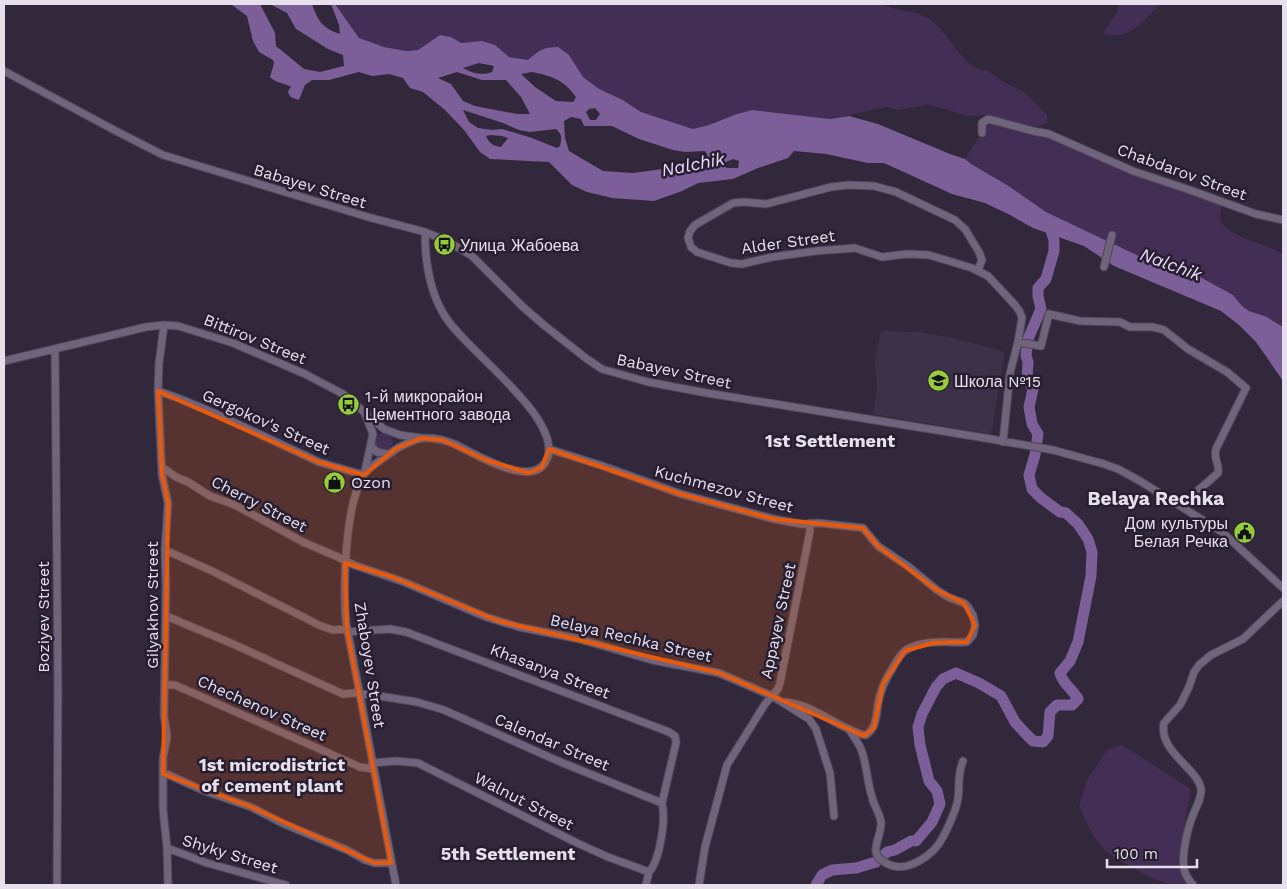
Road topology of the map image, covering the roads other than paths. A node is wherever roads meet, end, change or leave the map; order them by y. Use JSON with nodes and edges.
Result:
{"nodes":[{"id":1,"x":4,"y":71,"type":"edge"},
{"id":2,"x":982,"y":133,"type":"dead end"},
{"id":3,"x":1283,"y":220,"type":"edge"},
{"id":4,"x":425,"y":232,"type":"junction"},
{"id":5,"x":1112,"y":236,"type":"dead end"},
{"id":6,"x":1104,"y":267,"type":"dead end"},
{"id":7,"x":978,"y":270,"type":"junction"},
{"id":8,"x":164,"y":325,"type":"junction"},
{"id":9,"x":1021,"y":342,"type":"junction"},
{"id":10,"x":55,"y":349,"type":"junction"},
{"id":11,"x":4,"y":361,"type":"edge"},
{"id":12,"x":158,"y":392,"type":"junction"},
{"id":13,"x":362,"y":410,"type":"junction"},
{"id":14,"x":387,"y":430,"type":"junction"},
{"id":15,"x":372,"y":438,"type":"junction"},
{"id":16,"x":421,"y":438,"type":"junction"},
{"id":17,"x":1003,"y":442,"type":"junction"},
{"id":18,"x":549,"y":449,"type":"junction"},
{"id":19,"x":393,"y":451,"type":"junction"},
{"id":20,"x":163,"y":468,"type":"junction"},
{"id":21,"x":364,"y":475,"type":"junction"},
{"id":22,"x":1180,"y":506,"type":"junction"},
{"id":23,"x":810,"y":523,"type":"junction"},
{"id":24,"x":165,"y":550,"type":"junction"},
{"id":25,"x":346,"y":561,"type":"junction"},
{"id":26,"x":1283,"y":588,"type":"edge"},
{"id":27,"x":1283,"y":601,"type":"edge"},
{"id":28,"x":166,"y":616,"type":"junction"},
{"id":29,"x":347,"y":630,"type":"junction"},
{"id":30,"x":166,"y":685,"type":"junction"},
{"id":31,"x":360,"y":694,"type":"junction"},
{"id":32,"x":772,"y":696,"type":"junction"},
{"id":33,"x":782,"y":702,"type":"junction"},
{"id":34,"x":848,"y":729,"type":"junction"},
{"id":35,"x":963,"y":761,"type":"dead end"},
{"id":36,"x":373,"y":766,"type":"junction"},
{"id":37,"x":163,"y":774,"type":"junction"},
{"id":38,"x":662,"y":802,"type":"junction"},
{"id":39,"x":834,"y":816,"type":"dead end"},
{"id":40,"x":167,"y":848,"type":"junction"},
{"id":41,"x":391,"y":863,"type":"junction"},
{"id":42,"x":649,"y":872,"type":"junction"},
{"id":43,"x":57,"y":885,"type":"edge"},
{"id":44,"x":168,"y":885,"type":"edge"},
{"id":45,"x":286,"y":885,"type":"edge"},
{"id":46,"x":396,"y":885,"type":"edge"},
{"id":47,"x":646,"y":885,"type":"edge"},
{"id":48,"x":699,"y":885,"type":"edge"},
{"id":49,"x":1193,"y":885,"type":"edge"}],
"edges":[{"from":1,"to":4,"type":"street","name":"Babayev Street"},
{"from":2,"to":3,"type":"street","name":"Chabdarov Street"},
{"from":4,"to":17,"type":"street","name":"Babayev Street"},
{"from":4,"to":18,"type":"street"},
{"from":5,"to":6,"type":"street"},
{"from":7,"to":7,"type":"street","name":"Alder Street"},
{"from":7,"to":9,"type":"street","name":"Alder Street"},
{"from":8,"to":10,"type":"street","name":"Bittirov Street"},
{"from":8,"to":12,"type":"street","name":"Gilyakhov Street"},
{"from":8,"to":13,"type":"street","name":"Bittirov Street"},
{"from":9,"to":17,"type":"street","name":"Alder Street"},
{"from":9,"to":22,"type":"street"},
{"from":10,"to":11,"type":"street","name":"Bittirov Street"},
{"from":10,"to":43,"type":"street","name":"Boziyev Street"},
{"from":12,"to":20,"type":"street","name":"Gilyakhov Street"},
{"from":12,"to":21,"type":"street","name":"Gergokov's Street"},
{"from":13,"to":14,"type":"street","name":"Bittirov Street"},
{"from":13,"to":15,"type":"street"},
{"from":14,"to":15,"type":"street"},
{"from":14,"to":16,"type":"street","name":"Bittirov Street"},
{"from":14,"to":19,"type":"street"},
{"from":15,"to":19,"type":"street"},
{"from":15,"to":21,"type":"street","name":"Zhaboyev Street"},
{"from":16,"to":18,"type":"street"},
{"from":16,"to":19,"type":"street"},
{"from":17,"to":22,"type":"street","name":"Babayev Street"},
{"from":18,"to":23,"type":"street","name":"Kuchmezov Street"},
{"from":19,"to":21,"type":"street"},
{"from":20,"to":24,"type":"street","name":"Gilyakhov Street"},
{"from":20,"to":25,"type":"street","name":"Cherry Street"},
{"from":21,"to":25,"type":"street","name":"Zhaboyev Street"},
{"from":22,"to":26,"type":"street","name":"Babayev Street"},
{"from":23,"to":32,"type":"street","name":"Appayev Street"},
{"from":23,"to":34,"type":"street","name":"Kuchmezov Street"},
{"from":24,"to":28,"type":"street","name":"Gilyakhov Street"},
{"from":24,"to":29,"type":"street","name":"Khasanya Street"},
{"from":25,"to":29,"type":"street","name":"Zhaboyev Street"},
{"from":25,"to":32,"type":"street","name":"Belaya Rechka Street"},
{"from":27,"to":49,"type":"street"},
{"from":28,"to":30,"type":"street","name":"Gilyakhov Street"},
{"from":28,"to":31,"type":"street","name":"Calendar Street"},
{"from":29,"to":31,"type":"street","name":"Zhaboyev Street"},
{"from":29,"to":38,"type":"street","name":"Khasanya Street"},
{"from":30,"to":36,"type":"street","name":"Chechenov Street"},
{"from":30,"to":37,"type":"street","name":"Gilyakhov Street"},
{"from":31,"to":36,"type":"street","name":"Zhaboyev Street"},
{"from":31,"to":38,"type":"street","name":"Calendar Street"},
{"from":32,"to":33,"type":"street","name":"Belaya Rechka Street"},
{"from":32,"to":48,"type":"street","name":"Appayev Street"},
{"from":33,"to":34,"type":"street","name":"Kuchmezov Street"},
{"from":33,"to":39,"type":"street","name":"Belaya Rechka Street"},
{"from":34,"to":35,"type":"street"},
{"from":36,"to":41,"type":"street","name":"Zhaboyev Street"},
{"from":36,"to":42,"type":"street","name":"Walnut Street"},
{"from":37,"to":40,"type":"street","name":"Gilyakhov Street"},
{"from":37,"to":41,"type":"street"},
{"from":38,"to":42,"type":"street"},
{"from":40,"to":44,"type":"street","name":"Gilyakhov Street"},
{"from":40,"to":45,"type":"street","name":"Shyky Street"},
{"from":41,"to":46,"type":"street","name":"Zhaboyev Street"},
{"from":42,"to":47,"type":"street"}]}
